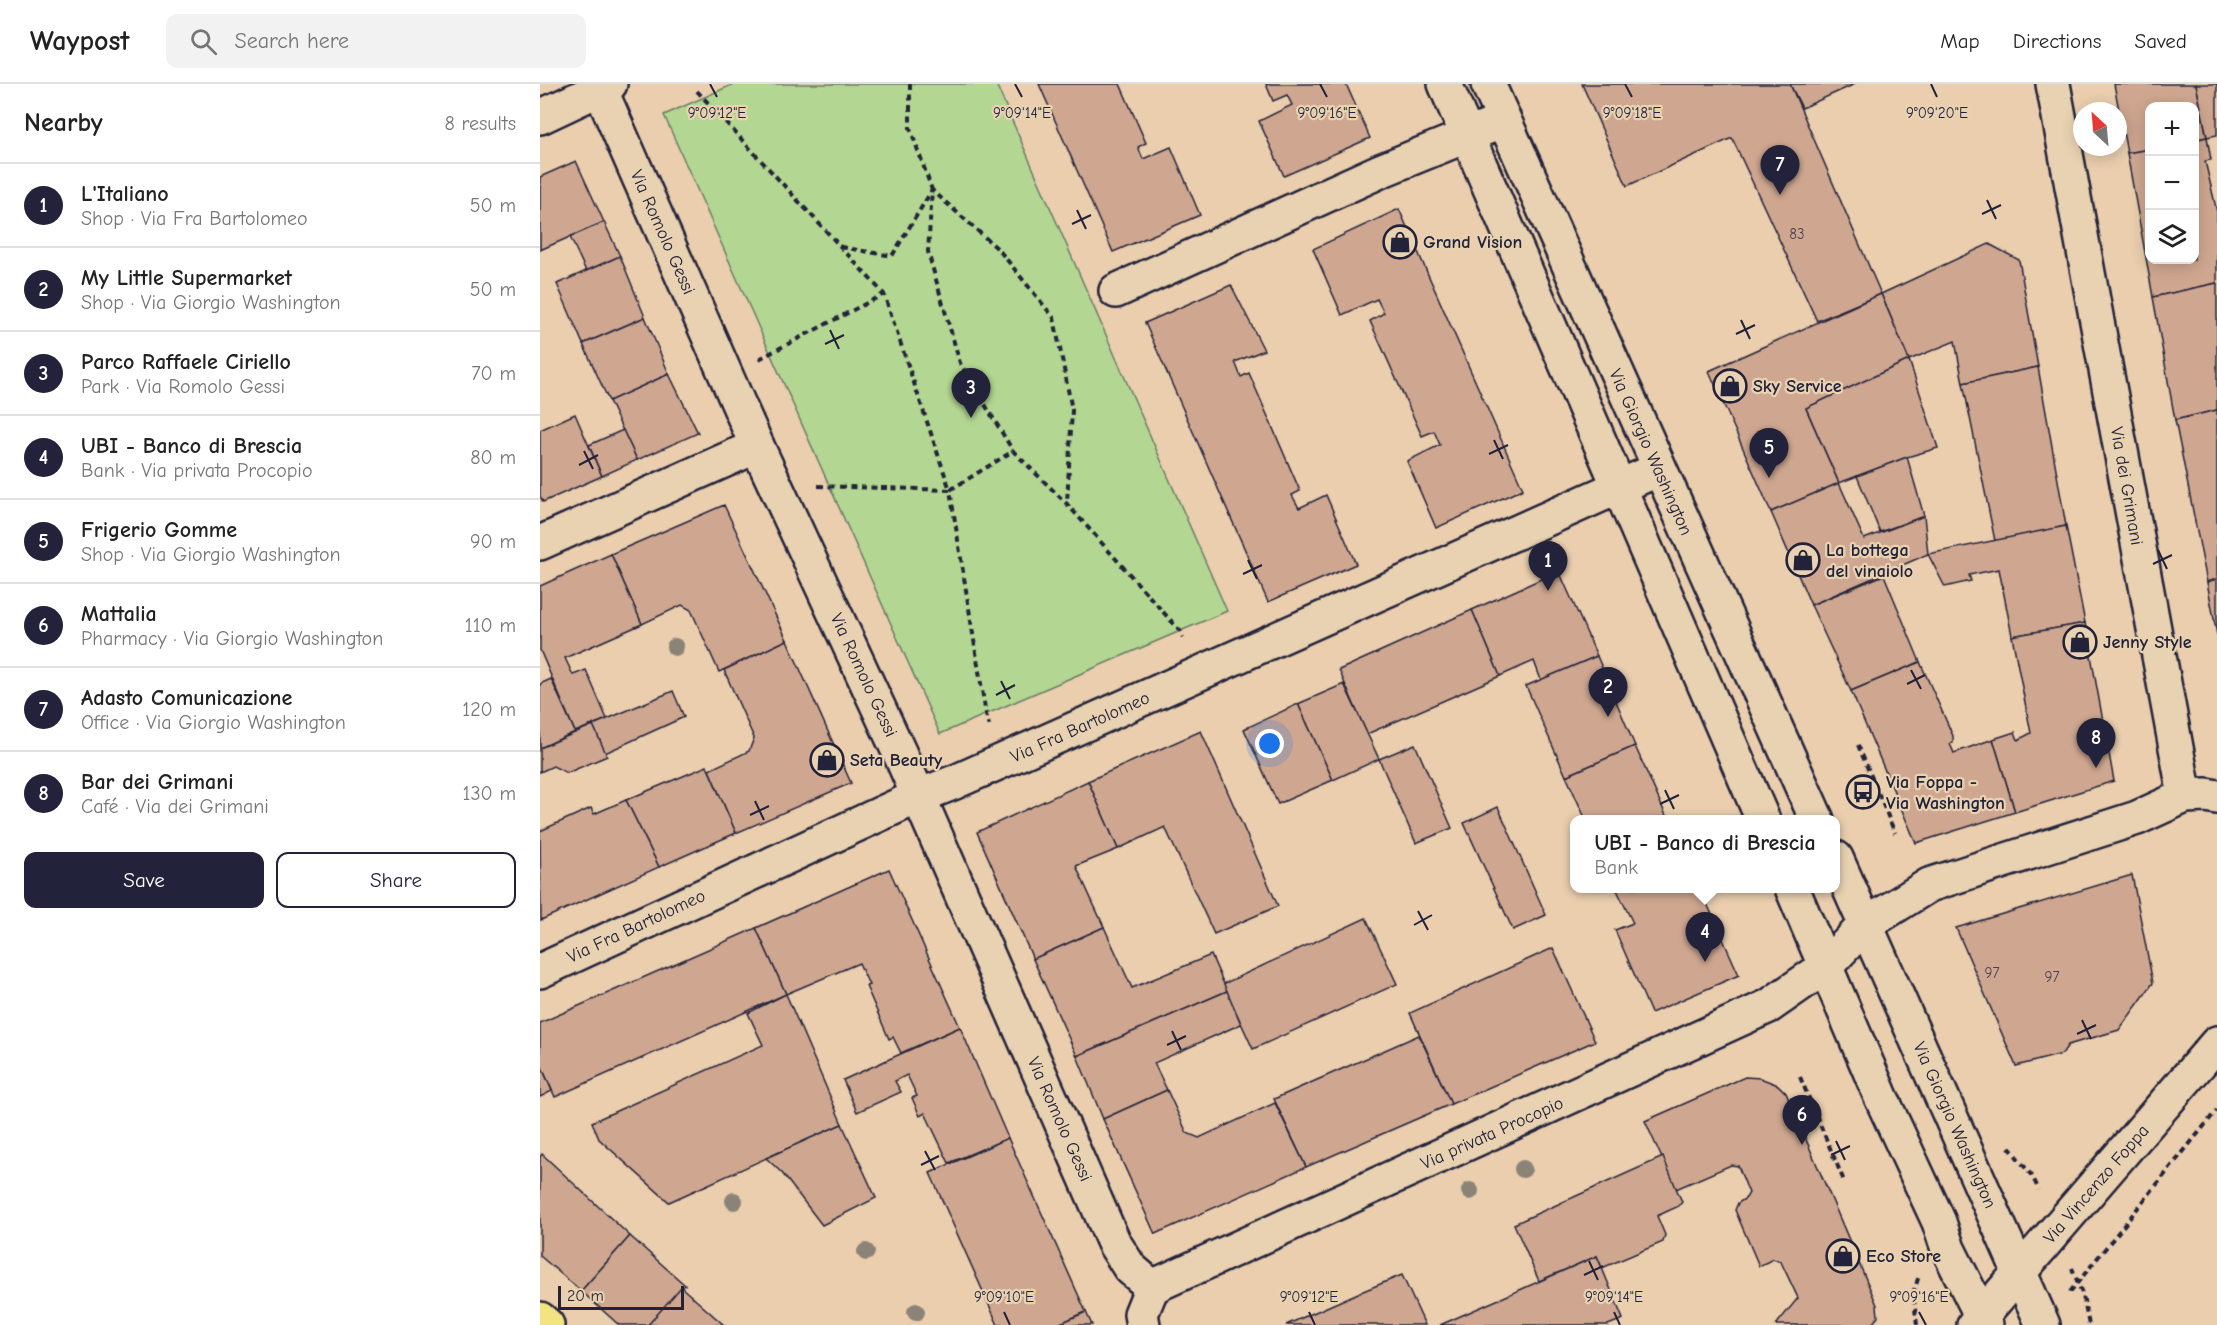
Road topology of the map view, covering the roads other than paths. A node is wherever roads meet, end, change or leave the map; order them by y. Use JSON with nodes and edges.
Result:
{"nodes":[{"id":1,"x":1445,"y":84,"type":"edge"},
{"id":2,"x":1488,"y":84,"type":"edge"},
{"id":3,"x":2054,"y":84,"type":"edge"},
{"id":4,"x":602,"y":85,"type":"edge"},
{"id":5,"x":540,"y":117,"type":"edge"},
{"id":6,"x":1503,"y":120,"type":"junction"},
{"id":7,"x":1469,"y":135,"type":"junction"},
{"id":8,"x":1116,"y":291,"type":"dead end"},
{"id":9,"x":757,"y":446,"type":"junction"},
{"id":10,"x":1659,"y":469,"type":"junction"},
{"id":11,"x":1621,"y":487,"type":"junction"},
{"id":12,"x":540,"y":543,"type":"edge"},
{"id":13,"x":919,"y":796,"type":"junction"},
{"id":14,"x":2185,"y":796,"type":"junction"},
{"id":15,"x":2217,"y":797,"type":"edge"},
{"id":16,"x":1761,"y":815,"type":"edge"},
{"id":17,"x":1815,"y":815,"type":"edge"},
{"id":18,"x":1840,"y":867,"type":"edge"},
{"id":19,"x":1794,"y":893,"type":"edge"},
{"id":20,"x":1865,"y":925,"type":"junction"},
{"id":21,"x":1825,"y":967,"type":"junction"},
{"id":22,"x":540,"y":971,"type":"edge"},
{"id":23,"x":2214,"y":1052,"type":"edge"},
{"id":24,"x":2021,"y":1272,"type":"junction"},
{"id":25,"x":1152,"y":1287,"type":"junction"},
{"id":26,"x":540,"y":1319,"type":"edge"},
{"id":27,"x":1981,"y":1322,"type":"edge"},
{"id":28,"x":547,"y":1325,"type":"edge"},
{"id":29,"x":1143,"y":1325,"type":"edge"},
{"id":30,"x":2043,"y":1325,"type":"edge"}],
"edges":[{"from":1,"to":7,"type":"street"},
{"from":2,"to":6,"type":"street","name":"Via Giorgio Washington"},
{"from":3,"to":14,"type":"street","name":"Via dei Grimani"},
{"from":4,"to":5,"type":"street"},
{"from":4,"to":9,"type":"street","name":"Via Romolo Gessi"},
{"from":6,"to":7,"type":"street"},
{"from":6,"to":10,"type":"street","name":"Via Giorgio Washington"},
{"from":7,"to":8,"type":"street"},
{"from":7,"to":11,"type":"street"},
{"from":9,"to":12,"type":"street"},
{"from":9,"to":13,"type":"street","name":"Via Romolo Gessi"},
{"from":10,"to":11,"type":"street","name":"Via Fra Bartolomeo"},
{"from":10,"to":17,"type":"street","name":"Via Giorgio Washington"},
{"from":11,"to":13,"type":"street","name":"Via Fra Bartolomeo"},
{"from":11,"to":16,"type":"street"},
{"from":13,"to":22,"type":"street","name":"Via Fra Bartolomeo"},
{"from":13,"to":25,"type":"street","name":"Via Romolo Gessi"},
{"from":14,"to":15,"type":"street"},
{"from":14,"to":20,"type":"street"},
{"from":18,"to":20,"type":"street","name":"Via Giorgio Washington"},
{"from":19,"to":21,"type":"street"},
{"from":20,"to":21,"type":"street"},
{"from":20,"to":24,"type":"street","name":"Via Giorgio Washington"},
{"from":21,"to":25,"type":"street","name":"Via privata Procopio"},
{"from":21,"to":27,"type":"street"},
{"from":23,"to":24,"type":"street","name":"Via Vincenzo Foppa"},
{"from":24,"to":27,"type":"street","name":"Via Vincenzo Foppa"},
{"from":24,"to":30,"type":"street","name":"Via Giorgio Washington"},
{"from":25,"to":29,"type":"street"},
{"from":26,"to":28,"type":"main road"}]}
